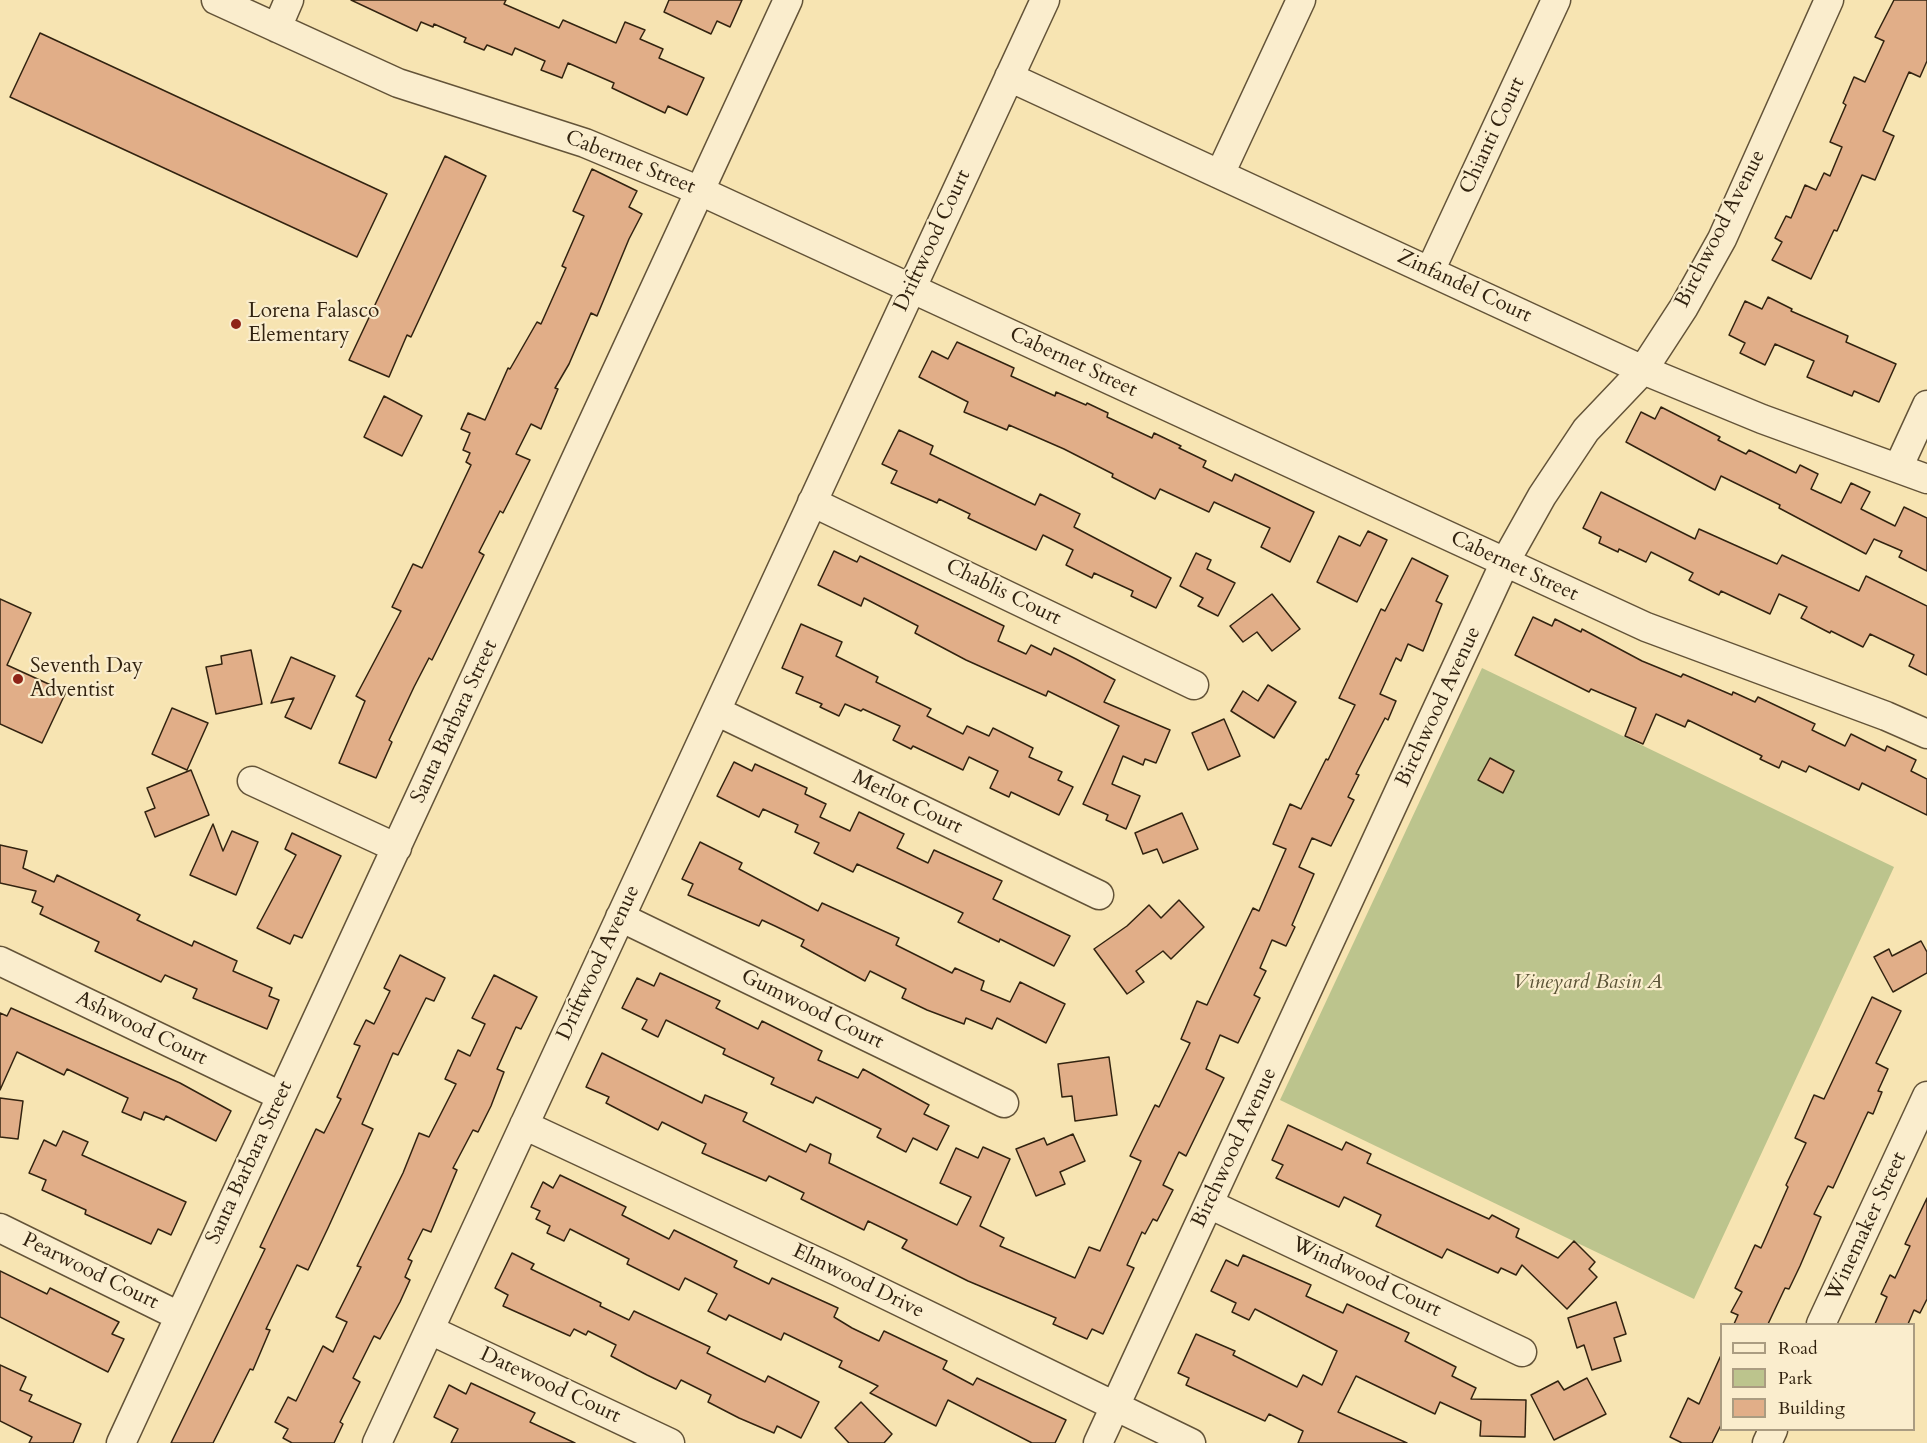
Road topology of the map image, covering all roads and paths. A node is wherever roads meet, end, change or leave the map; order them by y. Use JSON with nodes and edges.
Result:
{"nodes":[{"id":1,"x":216,"y":0,"type":"edge"},
{"id":2,"x":290,"y":0,"type":"edge"},
{"id":3,"x":788,"y":0,"type":"edge"},
{"id":4,"x":1045,"y":0,"type":"edge"},
{"id":5,"x":1301,"y":0,"type":"edge"},
{"id":6,"x":1556,"y":0,"type":"edge"},
{"id":7,"x":1829,"y":0,"type":"edge"},
{"id":8,"x":277,"y":28,"type":"junction"},
{"id":9,"x":1009,"y":77,"type":"junction"},
{"id":10,"x":1220,"y":174,"type":"junction"},
{"id":11,"x":700,"y":191,"type":"junction"},
{"id":12,"x":1430,"y":272,"type":"junction"},
{"id":13,"x":911,"y":288,"type":"junction"},
{"id":14,"x":1643,"y":370,"type":"junction"},
{"id":15,"x":1927,"y":405,"type":"edge"},
{"id":16,"x":1898,"y":468,"type":"junction"},
{"id":17,"x":1927,"y":479,"type":"edge"},
{"id":18,"x":817,"y":492,"type":"junction"},
{"id":19,"x":1505,"y":562,"type":"junction"},
{"id":20,"x":1194,"y":685,"type":"dead end"},
{"id":21,"x":716,"y":711,"type":"junction"},
{"id":22,"x":1927,"y":734,"type":"edge"},
{"id":23,"x":252,"y":781,"type":"dead end"},
{"id":24,"x":397,"y":848,"type":"junction"},
{"id":25,"x":1099,"y":895,"type":"dead end"},
{"id":26,"x":620,"y":917,"type":"junction"},
{"id":27,"x":0,"y":961,"type":"edge"},
{"id":28,"x":281,"y":1096,"type":"junction"},
{"id":29,"x":1927,"y":1096,"type":"edge"},
{"id":30,"x":1004,"y":1103,"type":"dead end"},
{"id":31,"x":524,"y":1125,"type":"junction"},
{"id":32,"x":1209,"y":1204,"type":"junction"},
{"id":33,"x":0,"y":1228,"type":"edge"},
{"id":34,"x":179,"y":1316,"type":"junction"},
{"id":35,"x":1821,"y":1323,"type":"edge"},
{"id":36,"x":430,"y":1330,"type":"junction"},
{"id":37,"x":1522,"y":1352,"type":"dead end"},
{"id":38,"x":1115,"y":1406,"type":"junction"},
{"id":39,"x":121,"y":1443,"type":"edge"},
{"id":40,"x":377,"y":1443,"type":"edge"},
{"id":41,"x":670,"y":1443,"type":"edge"},
{"id":42,"x":1098,"y":1443,"type":"edge"},
{"id":43,"x":1191,"y":1443,"type":"edge"}],
"edges":[{"from":1,"to":8,"type":"street","name":"Cabernet Street"},
{"from":2,"to":8,"type":"street"},
{"from":3,"to":11,"type":"street","name":"Santa Barbara Street"},
{"from":4,"to":9,"type":"street","name":"Driftwood Court"},
{"from":5,"to":10,"type":"street"},
{"from":6,"to":12,"type":"street","name":"Chianti Court"},
{"from":7,"to":14,"type":"street","name":"Birchwood Avenue"},
{"from":8,"to":11,"type":"street","name":"Cabernet Street"},
{"from":9,"to":10,"type":"street","name":"Zinfandel Court"},
{"from":9,"to":13,"type":"street","name":"Driftwood Court"},
{"from":10,"to":12,"type":"street","name":"Zinfandel Court"},
{"from":11,"to":13,"type":"street","name":"Cabernet Street"},
{"from":11,"to":24,"type":"street","name":"Santa Barbara Street"},
{"from":12,"to":14,"type":"street","name":"Zinfandel Court"},
{"from":13,"to":18,"type":"street","name":"Driftwood Court"},
{"from":13,"to":19,"type":"street","name":"Cabernet Street"},
{"from":14,"to":16,"type":"street","name":"Zinfandel Court"},
{"from":14,"to":19,"type":"street","name":"Birchwood Avenue"},
{"from":15,"to":16,"type":"street"},
{"from":16,"to":17,"type":"street","name":"Zinfandel Court"},
{"from":18,"to":20,"type":"street","name":"Chablis Court"},
{"from":18,"to":21,"type":"street","name":"Driftwood Avenue"},
{"from":19,"to":22,"type":"street","name":"Cabernet Street"},
{"from":19,"to":32,"type":"street","name":"Birchwood Avenue"},
{"from":21,"to":25,"type":"street","name":"Merlot Court"},
{"from":21,"to":26,"type":"street","name":"Driftwood Avenue"},
{"from":23,"to":24,"type":"street"},
{"from":24,"to":28,"type":"street","name":"Santa Barbara Street"},
{"from":26,"to":30,"type":"street","name":"Gumwood Court"},
{"from":26,"to":31,"type":"street","name":"Driftwood Avenue"},
{"from":27,"to":28,"type":"street","name":"Ashwood Court"},
{"from":28,"to":34,"type":"street","name":"Santa Barbara Street"},
{"from":29,"to":35,"type":"street","name":"Winemaker Street"},
{"from":31,"to":36,"type":"street","name":"Driftwood Avenue"},
{"from":31,"to":38,"type":"street","name":"Elmwood Drive"},
{"from":32,"to":37,"type":"street","name":"Windwood Court"},
{"from":32,"to":38,"type":"street","name":"Birchwood Avenue"},
{"from":33,"to":34,"type":"street","name":"Pearwood Court"},
{"from":34,"to":39,"type":"street","name":"Santa Barbara Street"},
{"from":36,"to":40,"type":"street","name":"Driftwood Avenue"},
{"from":36,"to":41,"type":"street","name":"Datewood Court"},
{"from":38,"to":42,"type":"street","name":"Birchwood Avenue"},
{"from":38,"to":43,"type":"street","name":"Elmwood Drive"}]}
